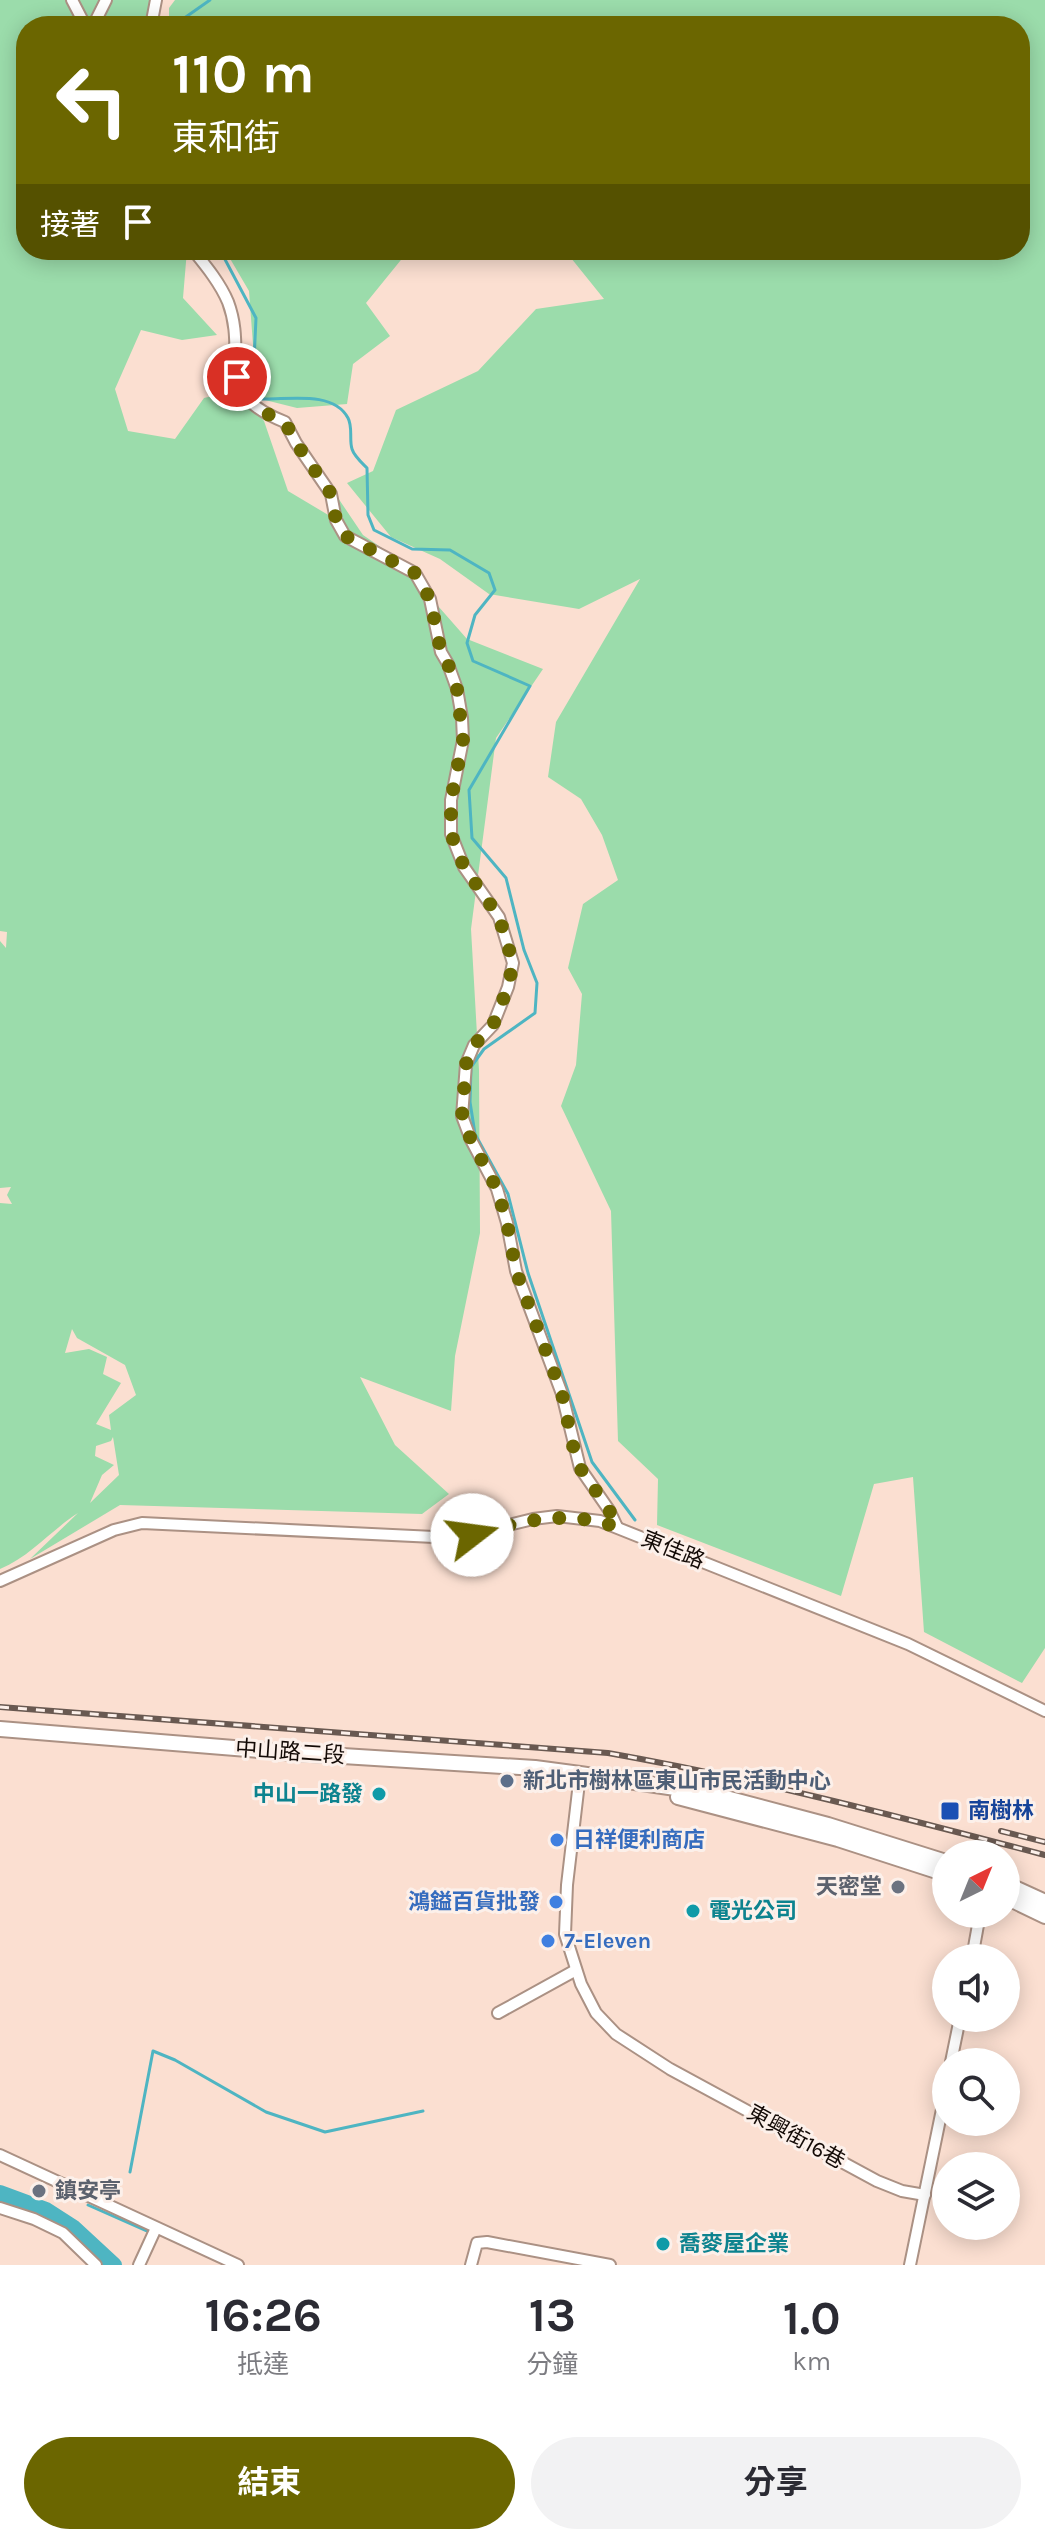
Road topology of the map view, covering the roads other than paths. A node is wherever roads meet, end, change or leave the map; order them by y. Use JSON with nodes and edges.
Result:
{"nodes":[{"id":1,"x":200,"y":260,"type":"edge"},
{"id":2,"x":617,"y":1527,"type":"junction"},
{"id":3,"x":0,"y":1581,"type":"edge"},
{"id":4,"x":1045,"y":1711,"type":"edge"},
{"id":5,"x":0,"y":1729,"type":"edge"},
{"id":6,"x":580,"y":1774,"type":"junction"},
{"id":7,"x":932,"y":1858,"type":"edge"},
{"id":8,"x":932,"y":1869,"type":"edge"},
{"id":9,"x":1020,"y":1890,"type":"edge"},
{"id":10,"x":1045,"y":1902,"type":"edge"},
{"id":11,"x":1020,"y":1904,"type":"edge"},
{"id":12,"x":1045,"y":1916,"type":"edge"},
{"id":13,"x":576,"y":1970,"type":"junction"},
{"id":14,"x":498,"y":2013,"type":"dead end"},
{"id":15,"x":937,"y":2136,"type":"edge"},
{"id":16,"x":0,"y":2155,"type":"edge"},
{"id":17,"x":925,"y":2195,"type":"junction"},
{"id":18,"x":0,"y":2208,"type":"edge"},
{"id":19,"x":156,"y":2228,"type":"junction"},
{"id":20,"x":96,"y":2265,"type":"edge"},
{"id":21,"x":139,"y":2265,"type":"edge"},
{"id":22,"x":238,"y":2265,"type":"edge"},
{"id":23,"x":471,"y":2265,"type":"edge"},
{"id":24,"x":610,"y":2265,"type":"edge"},
{"id":25,"x":910,"y":2265,"type":"edge"}],
"edges":[{"from":1,"to":2,"type":"street"},
{"from":2,"to":3,"type":"street","name":"東佳路"},
{"from":2,"to":4,"type":"street","name":"東佳路"},
{"from":5,"to":6,"type":"main road","name":"中山路二段"},
{"from":6,"to":7,"type":"main road","name":"中山路二段"},
{"from":6,"to":8,"type":"main road","name":"中山路二段"},
{"from":6,"to":13,"type":"street","name":"東興街16巷"},
{"from":9,"to":10,"type":"main road"},
{"from":11,"to":12,"type":"main road"},
{"from":13,"to":14,"type":"street"},
{"from":13,"to":17,"type":"street","name":"東興街16巷"},
{"from":15,"to":17,"type":"street"},
{"from":16,"to":19,"type":"street"},
{"from":17,"to":25,"type":"street"},
{"from":18,"to":20,"type":"street"},
{"from":19,"to":21,"type":"street"},
{"from":19,"to":22,"type":"street"},
{"from":23,"to":24,"type":"street"}]}
